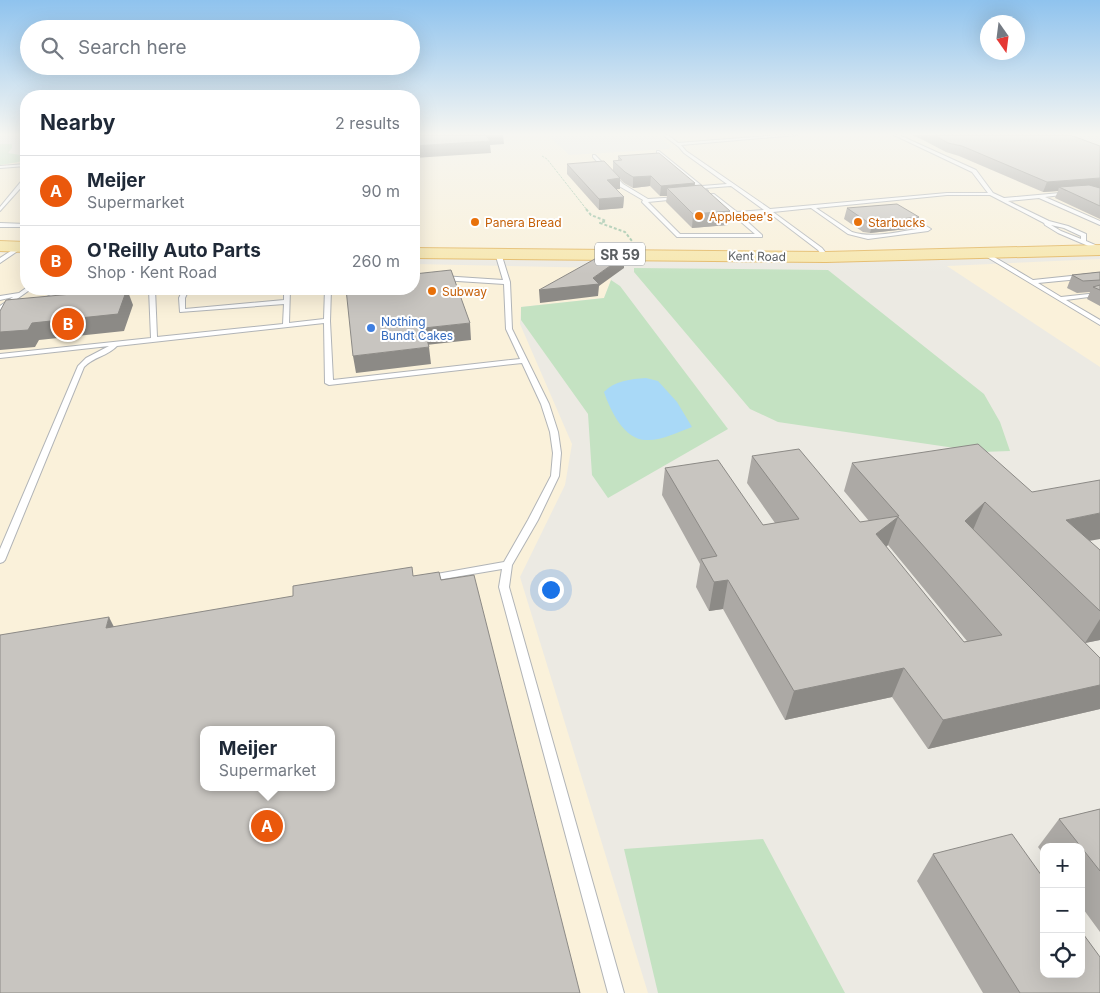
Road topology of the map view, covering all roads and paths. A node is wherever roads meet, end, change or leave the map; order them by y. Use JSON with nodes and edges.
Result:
{"nodes":[{"id":1,"x":564,"y":181,"type":"edge"},
{"id":2,"x":618,"y":181,"type":"edge"},
{"id":3,"x":695,"y":181,"type":"edge"},
{"id":4,"x":726,"y":181,"type":"edge"},
{"id":5,"x":981,"y":181,"type":"edge"},
{"id":6,"x":730,"y":184,"type":"junction"},
{"id":7,"x":20,"y":186,"type":"edge"},
{"id":8,"x":702,"y":187,"type":"junction"},
{"id":9,"x":1075,"y":192,"type":"edge"},
{"id":10,"x":990,"y":194,"type":"junction"},
{"id":11,"x":712,"y":195,"type":"junction"},
{"id":12,"x":1039,"y":196,"type":"junction"},
{"id":13,"x":694,"y":197,"type":"edge"},
{"id":14,"x":685,"y":198,"type":"edge"},
{"id":15,"x":882,"y":200,"type":"junction"},
{"id":16,"x":1002,"y":200,"type":"junction"},
{"id":17,"x":648,"y":201,"type":"junction"},
{"id":18,"x":889,"y":205,"type":"edge"},
{"id":19,"x":812,"y":207,"type":"junction"},
{"id":20,"x":0,"y":210,"type":"edge"},
{"id":21,"x":769,"y":211,"type":"junction"},
{"id":22,"x":904,"y":213,"type":"edge"},
{"id":23,"x":736,"y":214,"type":"junction"},
{"id":24,"x":1100,"y":223,"type":"edge"},
{"id":25,"x":0,"y":225,"type":"edge"},
{"id":26,"x":20,"y":226,"type":"edge"},
{"id":27,"x":1084,"y":240,"type":"joint"},
{"id":28,"x":633,"y":242,"type":"dead end"},
{"id":29,"x":0,"y":246,"type":"edge"},
{"id":30,"x":20,"y":246,"type":"edge"},
{"id":31,"x":20,"y":248,"type":"edge"},
{"id":32,"x":1100,"y":249,"type":"edge"},
{"id":33,"x":420,"y":253,"type":"edge"},
{"id":34,"x":498,"y":253,"type":"junction"},
{"id":35,"x":984,"y":253,"type":"junction"},
{"id":36,"x":826,"y":257,"type":"junction"},
{"id":37,"x":0,"y":261,"type":"edge"},
{"id":38,"x":1083,"y":276,"type":"junction"},
{"id":39,"x":1098,"y":276,"type":"edge"},
{"id":40,"x":438,"y":278,"type":"edge"},
{"id":41,"x":1064,"y":279,"type":"junction"},
{"id":42,"x":1051,"y":280,"type":"junction"},
{"id":43,"x":507,"y":282,"type":"junction"},
{"id":44,"x":1031,"y":282,"type":"junction"},
{"id":45,"x":1094,"y":282,"type":"edge"},
{"id":46,"x":1074,"y":285,"type":"edge"},
{"id":47,"x":1062,"y":286,"type":"dead end"},
{"id":48,"x":1085,"y":291,"type":"edge"},
{"id":49,"x":1073,"y":292,"type":"edge"},
{"id":50,"x":20,"y":294,"type":"edge"},
{"id":51,"x":20,"y":295,"type":"edge"},
{"id":52,"x":54,"y":295,"type":"edge"},
{"id":53,"x":152,"y":295,"type":"edge"},
{"id":54,"x":183,"y":295,"type":"edge"},
{"id":55,"x":287,"y":295,"type":"edge"},
{"id":56,"x":328,"y":295,"type":"edge"},
{"id":57,"x":1079,"y":296,"type":"junction"},
{"id":58,"x":0,"y":298,"type":"edge"},
{"id":59,"x":1058,"y":299,"type":"junction"},
{"id":60,"x":24,"y":302,"type":"edge"},
{"id":61,"x":33,"y":302,"type":"edge"},
{"id":62,"x":286,"y":302,"type":"junction"},
{"id":63,"x":6,"y":304,"type":"junction"},
{"id":64,"x":0,"y":309,"type":"edge"},
{"id":65,"x":327,"y":321,"type":"junction"},
{"id":66,"x":1100,"y":323,"type":"edge"},
{"id":67,"x":286,"y":325,"type":"junction"},
{"id":68,"x":154,"y":339,"type":"junction"},
{"id":69,"x":115,"y":343,"type":"junction"},
{"id":70,"x":0,"y":356,"type":"edge"},
{"id":71,"x":525,"y":361,"type":"junction"},
{"id":72,"x":0,"y":560,"type":"edge"},
{"id":73,"x":507,"y":565,"type":"junction"},
{"id":74,"x":421,"y":579,"type":"edge"},
{"id":75,"x":616,"y":993,"type":"edge"}],
"edges":[{"from":1,"to":28,"type":"path"},
{"from":2,"to":17,"type":"lane"},
{"from":3,"to":8,"type":"lane"},
{"from":4,"to":6,"type":"lane"},
{"from":5,"to":10,"type":"lane"},
{"from":6,"to":8,"type":"lane"},
{"from":6,"to":21,"type":"lane"},
{"from":7,"to":20,"type":"lane"},
{"from":8,"to":11,"type":"lane"},
{"from":9,"to":12,"type":"lane"},
{"from":10,"to":15,"type":"lane"},
{"from":10,"to":16,"type":"lane"},
{"from":11,"to":13,"type":"lane"},
{"from":11,"to":23,"type":"lane"},
{"from":12,"to":16,"type":"lane"},
{"from":12,"to":24,"type":"lane"},
{"from":14,"to":17,"type":"lane"},
{"from":15,"to":18,"type":"lane"},
{"from":15,"to":19,"type":"lane"},
{"from":16,"to":27,"type":"lane"},
{"from":17,"to":23,"type":"lane"},
{"from":19,"to":21,"type":"lane"},
{"from":19,"to":22,"type":"lane"},
{"from":21,"to":23,"type":"lane"},
{"from":21,"to":36,"type":"lane"},
{"from":25,"to":26,"type":"lane"},
{"from":27,"to":32,"type":"lane"},
{"from":29,"to":30,"type":"main road"},
{"from":31,"to":37,"type":"lane"},
{"from":32,"to":35,"type":"main road","name":"Kent Road","number":"SR 59"},
{"from":33,"to":34,"type":"main road","name":"Kent Road","number":"SR 59"},
{"from":34,"to":36,"type":"main road","name":"Kent Road","number":"SR 59"},
{"from":34,"to":43,"type":"lane"},
{"from":35,"to":36,"type":"main road","name":"Kent Road","number":"SR 59"},
{"from":35,"to":44,"type":"lane"},
{"from":38,"to":39,"type":"lane"},
{"from":38,"to":41,"type":"lane"},
{"from":38,"to":45,"type":"lane"},
{"from":40,"to":43,"type":"lane"},
{"from":41,"to":42,"type":"lane"},
{"from":41,"to":46,"type":"lane"},
{"from":42,"to":44,"type":"lane"},
{"from":42,"to":47,"type":"lane"},
{"from":43,"to":71,"type":"lane"},
{"from":44,"to":59,"type":"lane"},
{"from":48,"to":57,"type":"lane"},
{"from":49,"to":57,"type":"lane"},
{"from":50,"to":58,"type":"lane"},
{"from":51,"to":63,"type":"lane"},
{"from":52,"to":61,"type":"lane"},
{"from":53,"to":68,"type":"lane"},
{"from":54,"to":62,"type":"lane"},
{"from":55,"to":62,"type":"lane"},
{"from":56,"to":65,"type":"lane"},
{"from":57,"to":59,"type":"lane"},
{"from":59,"to":66,"type":"lane"},
{"from":60,"to":63,"type":"lane"},
{"from":62,"to":67,"type":"lane"},
{"from":63,"to":64,"type":"lane"},
{"from":65,"to":67,"type":"lane"},
{"from":65,"to":71,"type":"lane"},
{"from":67,"to":68,"type":"lane"},
{"from":68,"to":69,"type":"lane"},
{"from":69,"to":70,"type":"lane"},
{"from":69,"to":72,"type":"lane"},
{"from":71,"to":73,"type":"lane"},
{"from":73,"to":74,"type":"lane"},
{"from":73,"to":75,"type":"lane"}]}
